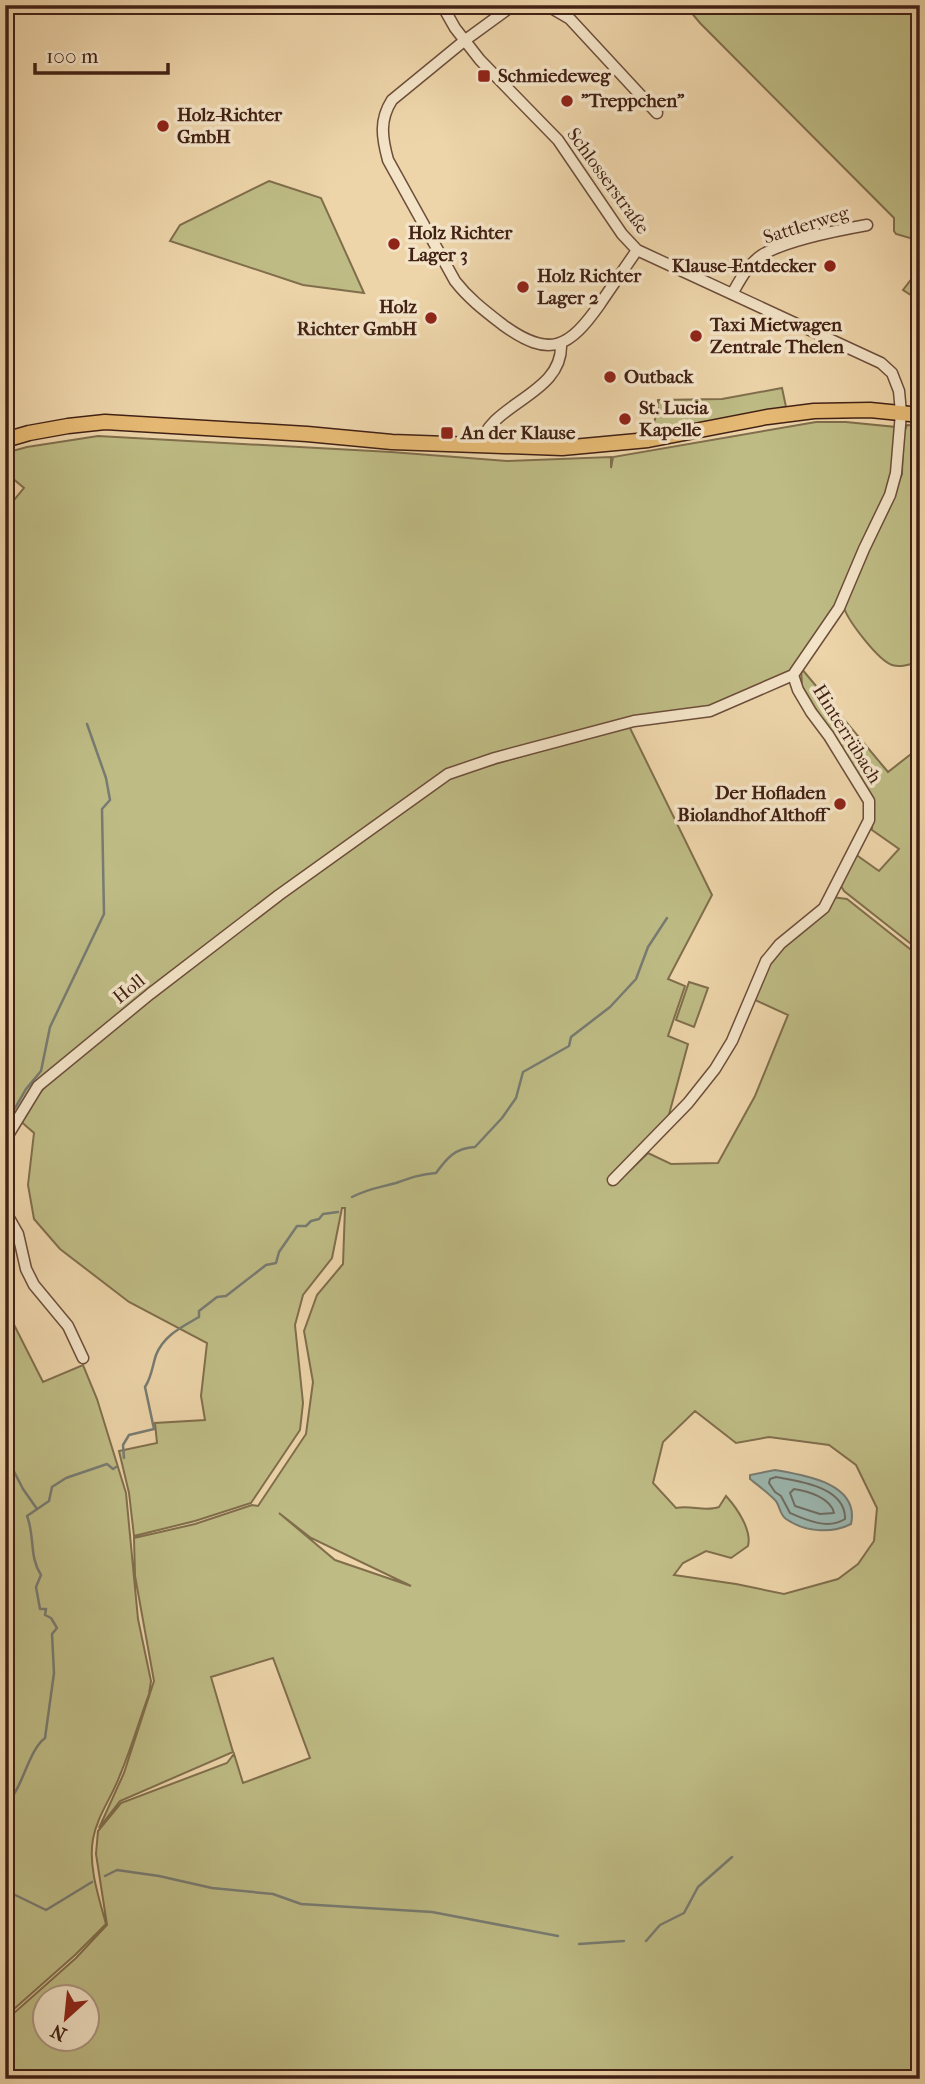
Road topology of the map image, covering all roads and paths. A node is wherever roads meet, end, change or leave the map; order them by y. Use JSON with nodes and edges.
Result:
{"nodes":[{"id":1,"x":442,"y":5,"type":"edge"},
{"id":2,"x":516,"y":5,"type":"edge"},
{"id":3,"x":546,"y":5,"type":"edge"},
{"id":4,"x":464,"y":41,"type":"junction"},
{"id":5,"x":657,"y":113,"type":"dead end"},
{"id":6,"x":867,"y":225,"type":"dead end"},
{"id":7,"x":637,"y":250,"type":"junction"},
{"id":8,"x":732,"y":294,"type":"junction"},
{"id":9,"x":561,"y":343,"type":"junction"},
{"id":10,"x":901,"y":413,"type":"junction"},
{"id":11,"x":920,"y":415,"type":"edge"},
{"id":12,"x":5,"y":440,"type":"edge"},
{"id":13,"x":480,"y":446,"type":"junction"},
{"id":14,"x":793,"y":675,"type":"junction"},
{"id":15,"x":5,"y":1140,"type":"edge"},
{"id":16,"x":613,"y":1180,"type":"dead end"},
{"id":17,"x":5,"y":1211,"type":"edge"},
{"id":18,"x":83,"y":1358,"type":"dead end"}],
"edges":[{"from":1,"to":4,"type":"street","name":"Schlosserstraße"},
{"from":2,"to":4,"type":"street"},
{"from":3,"to":5,"type":"street"},
{"from":4,"to":7,"type":"street","name":"Schlosserstraße"},
{"from":4,"to":9,"type":"street"},
{"from":6,"to":8,"type":"street","name":"Sattlerweg"},
{"from":7,"to":8,"type":"street","name":"Hinterrübach"},
{"from":7,"to":9,"type":"street"},
{"from":8,"to":10,"type":"street","name":"Hinterrübach"},
{"from":9,"to":13,"type":"street"},
{"from":10,"to":11,"type":"main road"},
{"from":10,"to":13,"type":"main road"},
{"from":10,"to":14,"type":"street","name":"Hinterrübach"},
{"from":12,"to":13,"type":"main road"},
{"from":14,"to":15,"type":"street","name":"Holl"},
{"from":14,"to":16,"type":"street","name":"Hinterrübach"},
{"from":17,"to":18,"type":"street"}]}
